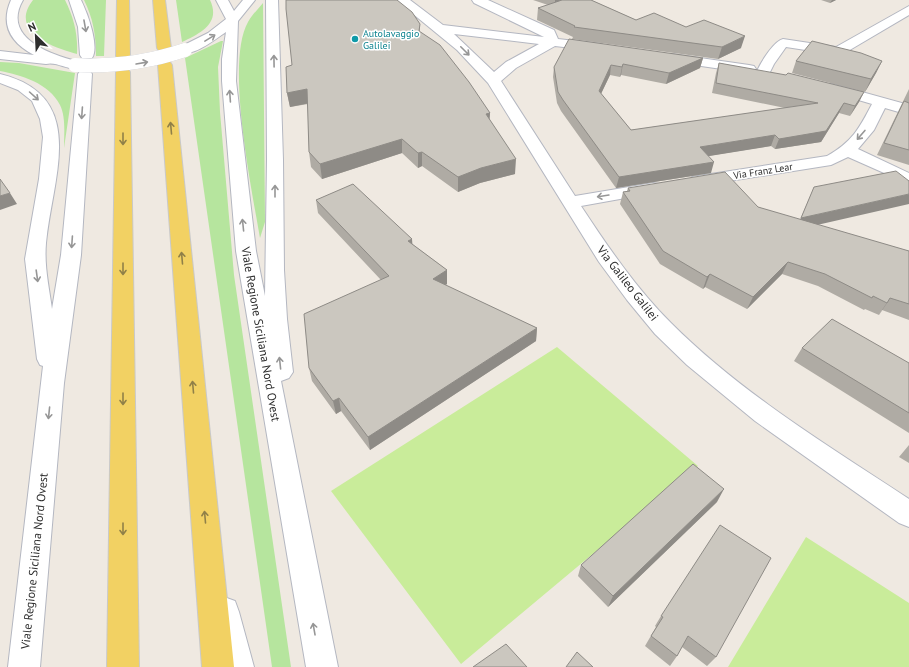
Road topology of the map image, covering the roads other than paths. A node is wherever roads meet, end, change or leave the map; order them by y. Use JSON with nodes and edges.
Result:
{"nodes":[{"id":1,"x":16,"y":0,"type":"edge"},
{"id":2,"x":75,"y":0,"type":"edge"},
{"id":3,"x":123,"y":0,"type":"edge"},
{"id":4,"x":159,"y":0,"type":"edge"},
{"id":5,"x":222,"y":0,"type":"edge"},
{"id":6,"x":250,"y":0,"type":"edge"},
{"id":7,"x":272,"y":0,"type":"edge"},
{"id":8,"x":402,"y":0,"type":"edge"},
{"id":9,"x":488,"y":2,"type":"edge"},
{"id":10,"x":0,"y":10,"type":"edge"},
{"id":11,"x":909,"y":10,"type":"edge"},
{"id":12,"x":232,"y":21,"type":"junction"},
{"id":13,"x":442,"y":29,"type":"junction"},
{"id":14,"x":554,"y":42,"type":"junction"},
{"id":15,"x":607,"y":49,"type":"edge"},
{"id":16,"x":0,"y":55,"type":"edge"},
{"id":17,"x":662,"y":56,"type":"edge"},
{"id":18,"x":79,"y":65,"type":"junction"},
{"id":19,"x":764,"y":72,"type":"junction"},
{"id":20,"x":779,"y":75,"type":"edge"},
{"id":21,"x":0,"y":78,"type":"edge"},
{"id":22,"x":493,"y":80,"type":"junction"},
{"id":23,"x":820,"y":85,"type":"edge"},
{"id":24,"x":881,"y":102,"type":"junction"},
{"id":25,"x":909,"y":110,"type":"edge"},
{"id":26,"x":848,"y":150,"type":"junction"},
{"id":27,"x":909,"y":179,"type":"edge"},
{"id":28,"x":570,"y":202,"type":"junction"},
{"id":29,"x":52,"y":383,"type":"junction"},
{"id":30,"x":909,"y":514,"type":"edge"},
{"id":31,"x":207,"y":540,"type":"junction"},
{"id":32,"x":301,"y":555,"type":"junction"},
{"id":33,"x":24,"y":667,"type":"edge"},
{"id":34,"x":123,"y":667,"type":"edge"},
{"id":35,"x":218,"y":667,"type":"edge"},
{"id":36,"x":238,"y":667,"type":"edge"},
{"id":37,"x":322,"y":667,"type":"edge"}],
"edges":[{"from":1,"to":10,"type":"street"},
{"from":1,"to":18,"type":"street"},
{"from":2,"to":18,"type":"street","name":"Viale Regione Siciliana Nord Ovest","one_way":true},
{"from":3,"to":34,"type":"main road","one_way":true},
{"from":31,"to":4,"type":"main road","one_way":true},
{"from":5,"to":12,"type":"street","name":"Viale Regione Siciliana Nord Ovest"},
{"from":6,"to":12,"type":"street"},
{"from":32,"to":7,"type":"street","one_way":true},
{"from":8,"to":13,"type":"street","name":"Via Galileo Galilei"},
{"from":9,"to":14,"type":"street"},
{"from":11,"to":19,"type":"street"},
{"from":18,"to":12,"type":"street","one_way":true,"bridge":true},
{"from":32,"to":12,"type":"street","name":"Viale Regione Siciliana Nord Ovest","one_way":true},
{"from":13,"to":14,"type":"street"},
{"from":13,"to":22,"type":"street","name":"Via Galileo Galilei","one_way":true},
{"from":14,"to":15,"type":"street"},
{"from":14,"to":22,"type":"street"},
{"from":16,"to":18,"type":"street"},
{"from":17,"to":19,"type":"street"},
{"from":18,"to":29,"type":"street","name":"Viale Regione Siciliana Nord Ovest","one_way":true},
{"from":19,"to":20,"type":"street"},
{"from":21,"to":29,"type":"street","one_way":true},
{"from":22,"to":28,"type":"street","name":"Via Galileo Galilei"},
{"from":23,"to":24,"type":"street"},
{"from":24,"to":25,"type":"street"},
{"from":24,"to":26,"type":"street","name":"Via Franz Lear","one_way":true},
{"from":26,"to":27,"type":"street"},
{"from":26,"to":28,"type":"street","name":"Via Franz Lear","one_way":true},
{"from":28,"to":30,"type":"street","name":"Via Galileo Galilei"},
{"from":29,"to":33,"type":"street","name":"Viale Regione Siciliana Nord Ovest","one_way":true},
{"from":31,"to":35,"type":"main road"},
{"from":31,"to":36,"type":"street"},
{"from":37,"to":32,"type":"street","name":"Viale Regione Siciliana Nord Ovest","one_way":true}]}
